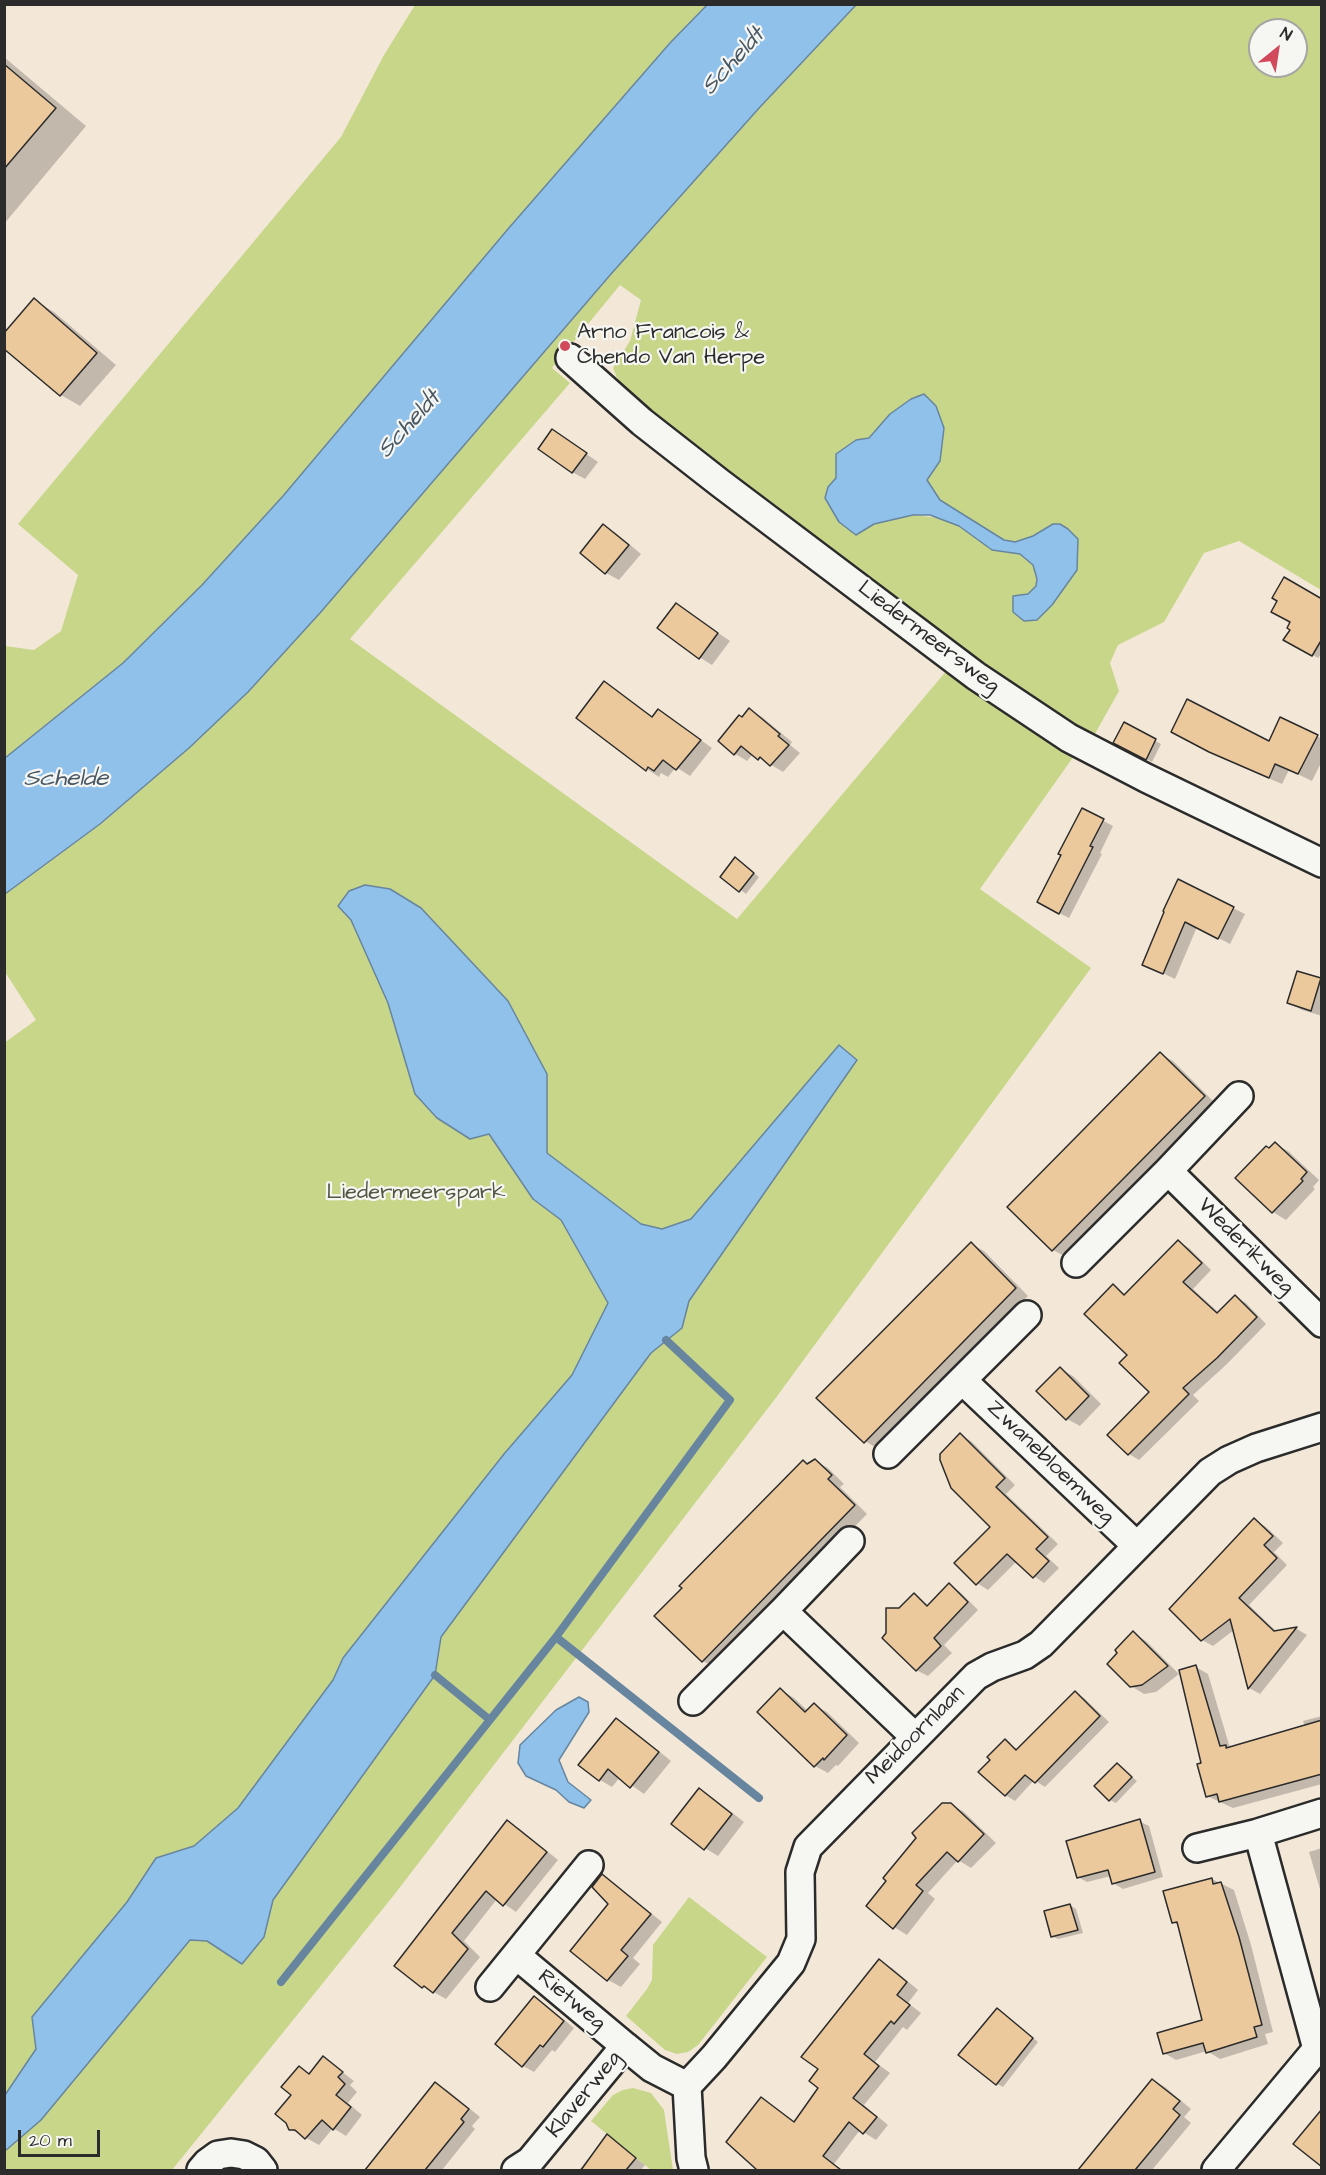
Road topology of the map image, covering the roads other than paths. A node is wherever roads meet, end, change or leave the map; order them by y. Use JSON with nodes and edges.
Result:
{"nodes":[{"id":1,"x":570,"y":358,"type":"dead end"},
{"id":2,"x":1322,"y":863,"type":"edge"},
{"id":3,"x":1239,"y":1096,"type":"dead end"},
{"id":4,"x":1168,"y":1171,"type":"junction"},
{"id":5,"x":1076,"y":1263,"type":"dead end"},
{"id":6,"x":1027,"y":1315,"type":"dead end"},
{"id":7,"x":1322,"y":1323,"type":"edge"},
{"id":8,"x":963,"y":1380,"type":"junction"},
{"id":9,"x":1322,"y":1427,"type":"edge"},
{"id":10,"x":888,"y":1454,"type":"dead end"},
{"id":11,"x":850,"y":1541,"type":"dead end"},
{"id":12,"x":1137,"y":1546,"type":"junction"},
{"id":13,"x":783,"y":1611,"type":"junction"},
{"id":14,"x":693,"y":1701,"type":"dead end"},
{"id":15,"x":915,"y":1737,"type":"junction"},
{"id":16,"x":1322,"y":1813,"type":"edge"},
{"id":17,"x":1258,"y":1833,"type":"junction"},
{"id":18,"x":1197,"y":1848,"type":"dead end"},
{"id":19,"x":589,"y":1865,"type":"dead end"},
{"id":20,"x":516,"y":1955,"type":"junction"},
{"id":21,"x":490,"y":1987,"type":"dead end"},
{"id":22,"x":625,"y":2046,"type":"junction"},
{"id":23,"x":1319,"y":2051,"type":"edge"},
{"id":24,"x":687,"y":2086,"type":"junction"},
{"id":25,"x":201,"y":2170,"type":"edge"},
{"id":26,"x":263,"y":2170,"type":"edge"},
{"id":27,"x":516,"y":2170,"type":"edge"},
{"id":28,"x":694,"y":2170,"type":"edge"},
{"id":29,"x":1216,"y":2170,"type":"edge"}],
"edges":[{"from":1,"to":2,"type":"street","name":"Liedermeersweg"},
{"from":3,"to":4,"type":"street"},
{"from":4,"to":5,"type":"street"},
{"from":4,"to":7,"type":"street","name":"Wederikweg"},
{"from":6,"to":8,"type":"street"},
{"from":8,"to":10,"type":"street"},
{"from":8,"to":12,"type":"street","name":"Zwanebloemweg"},
{"from":9,"to":12,"type":"street","name":"Meidoornlaan"},
{"from":11,"to":13,"type":"street"},
{"from":12,"to":15,"type":"street","name":"Meidoornlaan"},
{"from":13,"to":14,"type":"street"},
{"from":13,"to":15,"type":"street"},
{"from":15,"to":24,"type":"street","name":"Meidoornlaan"},
{"from":16,"to":17,"type":"street"},
{"from":17,"to":18,"type":"street"},
{"from":17,"to":23,"type":"street"},
{"from":19,"to":20,"type":"street","name":"Rietweg"},
{"from":20,"to":21,"type":"street","name":"Rietweg"},
{"from":20,"to":22,"type":"street","name":"Rietweg"},
{"from":22,"to":24,"type":"street","name":"Klaverweg"},
{"from":22,"to":27,"type":"street","name":"Klaverweg"},
{"from":23,"to":29,"type":"street"},
{"from":24,"to":28,"type":"street"},
{"from":25,"to":26,"type":"street"}]}
